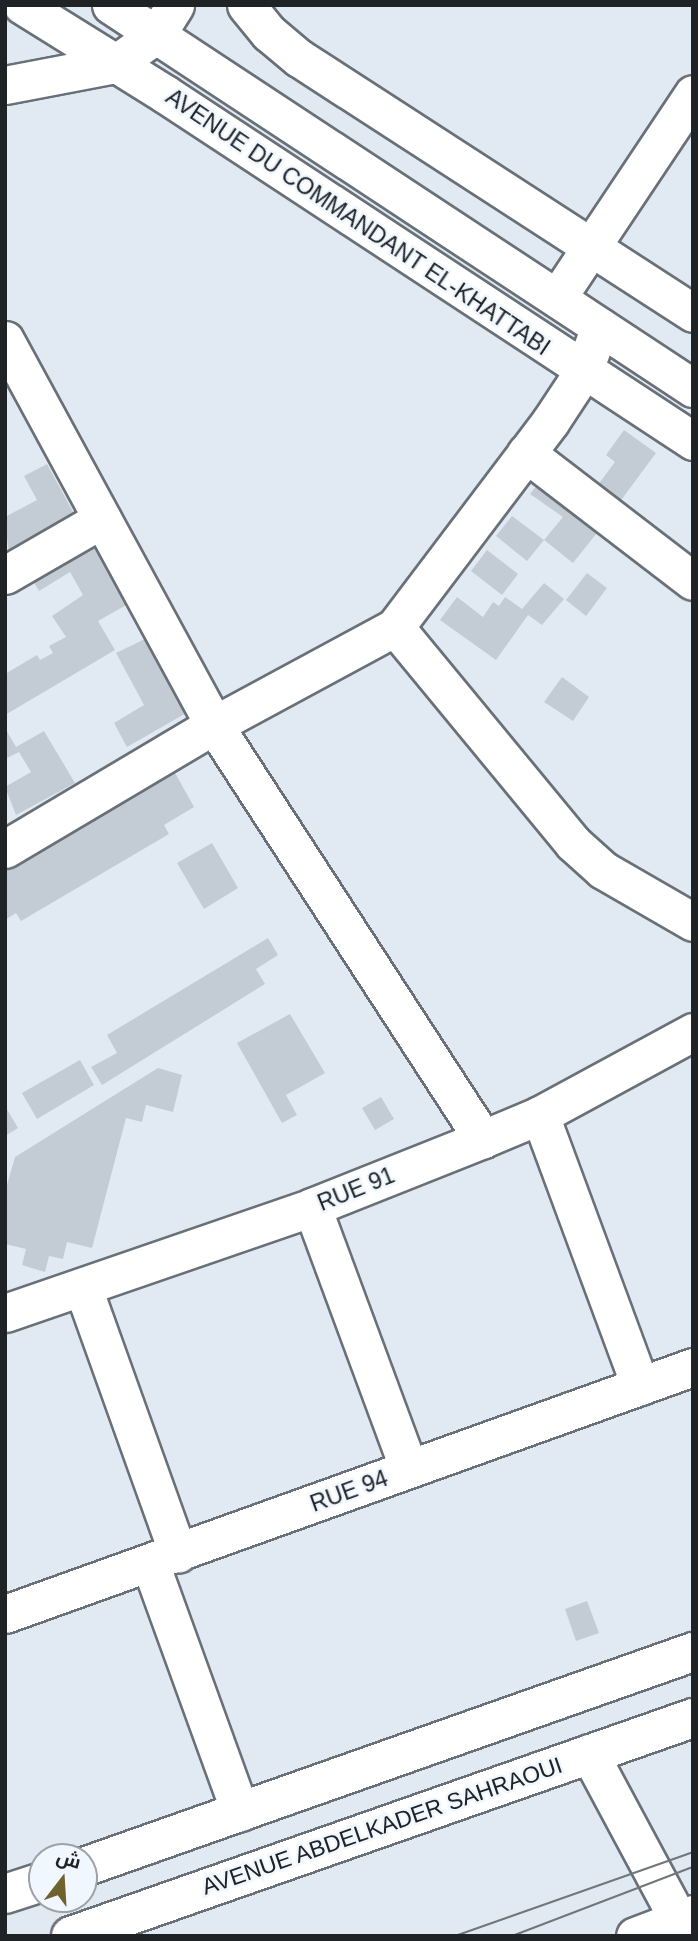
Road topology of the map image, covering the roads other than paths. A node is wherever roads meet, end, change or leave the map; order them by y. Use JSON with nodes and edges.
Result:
{"nodes":[{"id":1,"x":22,"y":5,"type":"edge"},
{"id":2,"x":111,"y":5,"type":"edge"},
{"id":3,"x":246,"y":5,"type":"edge"},
{"id":4,"x":166,"y":20,"type":"edge"},
{"id":5,"x":115,"y":64,"type":"junction"},
{"id":6,"x":5,"y":85,"type":"edge"},
{"id":7,"x":693,"y":94,"type":"edge"},
{"id":8,"x":591,"y":245,"type":"junction"},
{"id":9,"x":557,"y":298,"type":"junction"},
{"id":10,"x":693,"y":313,"type":"edge"},
{"id":11,"x":600,"y":327,"type":"junction"},
{"id":12,"x":5,"y":340,"type":"edge"},
{"id":13,"x":583,"y":372,"type":"junction"},
{"id":14,"x":693,"y":388,"type":"edge"},
{"id":15,"x":693,"y":441,"type":"edge"},
{"id":16,"x":526,"y":453,"type":"junction"},
{"id":17,"x":102,"y":519,"type":"junction"},
{"id":18,"x":5,"y":575,"type":"edge"},
{"id":19,"x":693,"y":581,"type":"edge"},
{"id":20,"x":395,"y":627,"type":"junction"},
{"id":21,"x":214,"y":725,"type":"junction"},
{"id":22,"x":8,"y":839,"type":"edge"},
{"id":23,"x":693,"y":922,"type":"edge"},
{"id":24,"x":692,"y":1035,"type":"edge"},
{"id":25,"x":540,"y":1115,"type":"junction"},
{"id":26,"x":483,"y":1139,"type":"junction"},
{"id":27,"x":312,"y":1207,"type":"junction"},
{"id":28,"x":83,"y":1288,"type":"junction"},
{"id":29,"x":5,"y":1313,"type":"edge"},
{"id":30,"x":693,"y":1367,"type":"edge"},
{"id":31,"x":640,"y":1386,"type":"junction"},
{"id":32,"x":409,"y":1469,"type":"junction"},
{"id":33,"x":164,"y":1558,"type":"junction"},
{"id":34,"x":5,"y":1614,"type":"edge"},
{"id":35,"x":693,"y":1652,"type":"edge"},
{"id":36,"x":693,"y":1718,"type":"edge"},
{"id":37,"x":589,"y":1753,"type":"junction"},
{"id":38,"x":240,"y":1812,"type":"junction"},
{"id":39,"x":98,"y":1862,"type":"edge"},
{"id":40,"x":28,"y":1886,"type":"edge"},
{"id":41,"x":5,"y":1894,"type":"edge"},
{"id":42,"x":686,"y":1923,"type":"edge"},
{"id":43,"x":71,"y":1936,"type":"edge"},
{"id":44,"x":635,"y":1936,"type":"edge"}],
"edges":[{"from":1,"to":5,"type":"street","name":"AVENUE DU COMMANDANT EL-KHATTABI"},
{"from":2,"to":4,"type":"street","name":"AVENUE DU COMMANDANT EL-KHATTABI"},
{"from":3,"to":8,"type":"street"},
{"from":4,"to":5,"type":"street"},
{"from":4,"to":9,"type":"street","name":"AVENUE DU COMMANDANT EL-KHATTABI"},
{"from":5,"to":6,"type":"street"},
{"from":5,"to":13,"type":"street","name":"AVENUE DU COMMANDANT EL-KHATTABI"},
{"from":7,"to":8,"type":"street"},
{"from":8,"to":9,"type":"street"},
{"from":8,"to":10,"type":"street"},
{"from":9,"to":11,"type":"street","name":"AVENUE DU COMMANDANT EL-KHATTABI"},
{"from":11,"to":13,"type":"street"},
{"from":11,"to":14,"type":"street","name":"AVENUE DU COMMANDANT EL-KHATTABI"},
{"from":12,"to":17,"type":"street"},
{"from":13,"to":15,"type":"street","name":"AVENUE DU COMMANDANT EL-KHATTABI"},
{"from":13,"to":16,"type":"street"},
{"from":16,"to":19,"type":"street"},
{"from":16,"to":20,"type":"street"},
{"from":17,"to":18,"type":"street"},
{"from":17,"to":21,"type":"street"},
{"from":20,"to":21,"type":"street"},
{"from":20,"to":23,"type":"street"},
{"from":21,"to":22,"type":"street"},
{"from":21,"to":26,"type":"street"},
{"from":24,"to":25,"type":"street","name":"RUE 91"},
{"from":25,"to":26,"type":"street","name":"RUE 91"},
{"from":25,"to":31,"type":"street"},
{"from":26,"to":27,"type":"street","name":"RUE 91"},
{"from":27,"to":28,"type":"street","name":"RUE 91"},
{"from":27,"to":32,"type":"street"},
{"from":28,"to":29,"type":"street","name":"RUE 91"},
{"from":28,"to":33,"type":"street"},
{"from":30,"to":31,"type":"street","name":"RUE 94"},
{"from":31,"to":32,"type":"street","name":"RUE 94"},
{"from":32,"to":33,"type":"street","name":"RUE 94"},
{"from":33,"to":34,"type":"street","name":"RUE 94"},
{"from":33,"to":38,"type":"street"},
{"from":35,"to":38,"type":"main road"},
{"from":36,"to":37,"type":"main road","name":"AVENUE ABDELKADER SAHRAOUI"},
{"from":37,"to":42,"type":"street"},
{"from":37,"to":43,"type":"main road","name":"AVENUE ABDELKADER SAHRAOUI"},
{"from":38,"to":39,"type":"main road"},
{"from":40,"to":41,"type":"main road"},
{"from":42,"to":44,"type":"street"}]}
